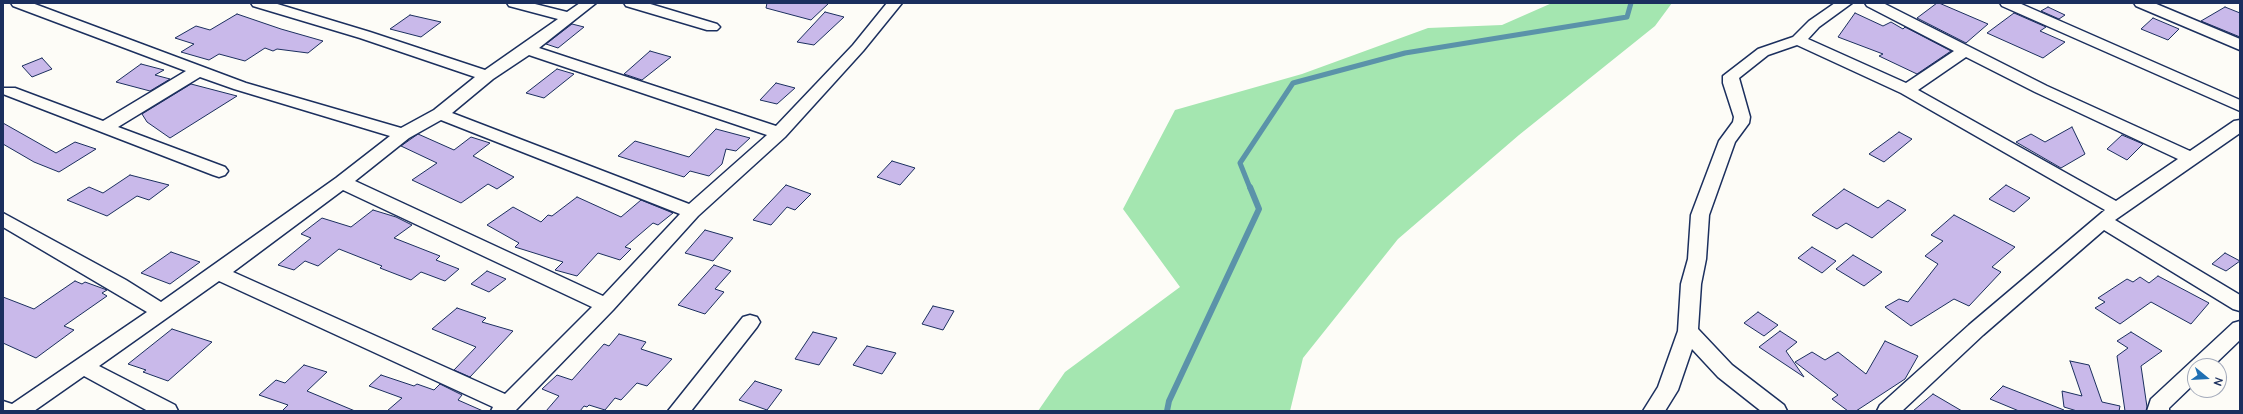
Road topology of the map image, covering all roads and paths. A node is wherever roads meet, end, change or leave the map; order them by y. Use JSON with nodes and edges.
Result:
{"nodes":[{"id":1,"x":18,"y":3,"type":"edge"},
{"id":2,"x":258,"y":3,"type":"edge"},
{"id":3,"x":514,"y":3,"type":"edge"},
{"id":4,"x":589,"y":3,"type":"edge"},
{"id":5,"x":631,"y":3,"type":"edge"},
{"id":6,"x":895,"y":3,"type":"edge"},
{"id":7,"x":1845,"y":3,"type":"edge"},
{"id":8,"x":1872,"y":3,"type":"edge"},
{"id":9,"x":2007,"y":3,"type":"edge"},
{"id":10,"x":2141,"y":3,"type":"edge"},
{"id":11,"x":568,"y":17,"type":"junction"},
{"id":12,"x":712,"y":27,"type":"dead end"},
{"id":13,"x":1798,"y":40,"type":"junction"},
{"id":14,"x":2240,"y":45,"type":"edge"},
{"id":15,"x":528,"y":49,"type":"junction"},
{"id":16,"x":1966,"y":50,"type":"junction"},
{"id":17,"x":198,"y":71,"type":"junction"},
{"id":18,"x":487,"y":76,"type":"junction"},
{"id":19,"x":1907,"y":90,"type":"junction"},
{"id":20,"x":9,"y":91,"type":"dead end"},
{"id":21,"x":2240,"y":106,"type":"edge"},
{"id":22,"x":440,"y":114,"type":"junction"},
{"id":23,"x":2240,"y":125,"type":"edge"},
{"id":24,"x":104,"y":128,"type":"junction"},
{"id":25,"x":779,"y":133,"type":"junction"},
{"id":26,"x":403,"y":134,"type":"junction"},
{"id":27,"x":2191,"y":158,"type":"junction"},
{"id":28,"x":219,"y":171,"type":"dead end"},
{"id":29,"x":342,"y":182,"type":"junction"},
{"id":30,"x":2118,"y":209,"type":"junction"},
{"id":31,"x":692,"y":212,"type":"junction"},
{"id":32,"x":3,"y":218,"type":"edge"},
{"id":33,"x":2103,"y":221,"type":"junction"},
{"id":34,"x":218,"y":273,"type":"junction"},
{"id":35,"x":2240,"y":304,"type":"edge"},
{"id":36,"x":606,"y":305,"type":"junction"},
{"id":37,"x":162,"y":312,"type":"junction"},
{"id":38,"x":750,"y":322,"type":"dead end"},
{"id":39,"x":2240,"y":328,"type":"edge"},
{"id":40,"x":1688,"y":331,"type":"junction"},
{"id":41,"x":2208,"y":358,"type":"edge"},
{"id":42,"x":82,"y":366,"type":"junction"},
{"id":43,"x":2187,"y":378,"type":"edge"},
{"id":44,"x":505,"y":408,"type":"edge"},
{"id":45,"x":18,"y":411,"type":"edge"},
{"id":46,"x":167,"y":411,"type":"edge"},
{"id":47,"x":679,"y":411,"type":"edge"},
{"id":48,"x":1654,"y":411,"type":"edge"},
{"id":49,"x":1776,"y":411,"type":"edge"},
{"id":50,"x":1888,"y":411,"type":"edge"},
{"id":51,"x":2158,"y":411,"type":"edge"}],
"edges":[{"from":1,"to":17,"type":"street"},
{"from":2,"to":18,"type":"street"},
{"from":3,"to":11,"type":"street"},
{"from":4,"to":11,"type":"street"},
{"from":5,"to":12,"type":"street"},
{"from":6,"to":25,"type":"street"},
{"from":7,"to":13,"type":"street"},
{"from":8,"to":16,"type":"street"},
{"from":9,"to":21,"type":"street"},
{"from":10,"to":14,"type":"street"},
{"from":11,"to":15,"type":"street"},
{"from":13,"to":19,"type":"street"},
{"from":13,"to":40,"type":"street"},
{"from":15,"to":18,"type":"street"},
{"from":15,"to":25,"type":"street"},
{"from":16,"to":19,"type":"street"},
{"from":16,"to":27,"type":"street"},
{"from":17,"to":24,"type":"street"},
{"from":17,"to":26,"type":"street"},
{"from":18,"to":22,"type":"street"},
{"from":19,"to":30,"type":"street"},
{"from":20,"to":24,"type":"street"},
{"from":22,"to":26,"type":"street"},
{"from":22,"to":31,"type":"street"},
{"from":23,"to":27,"type":"street"},
{"from":24,"to":28,"type":"street"},
{"from":25,"to":31,"type":"street"},
{"from":26,"to":29,"type":"street"},
{"from":27,"to":30,"type":"street"},
{"from":29,"to":34,"type":"street"},
{"from":29,"to":36,"type":"street"},
{"from":30,"to":33,"type":"street"},
{"from":31,"to":36,"type":"street"},
{"from":32,"to":37,"type":"street"},
{"from":33,"to":35,"type":"street"},
{"from":33,"to":50,"type":"street"},
{"from":34,"to":37,"type":"street"},
{"from":34,"to":44,"type":"street"},
{"from":36,"to":44,"type":"street"},
{"from":37,"to":42,"type":"street"},
{"from":38,"to":47,"type":"street"},
{"from":39,"to":41,"type":"street"},
{"from":40,"to":48,"type":"street"},
{"from":40,"to":49,"type":"street"},
{"from":42,"to":45,"type":"street"},
{"from":42,"to":46,"type":"street"},
{"from":43,"to":51,"type":"street"}]}
